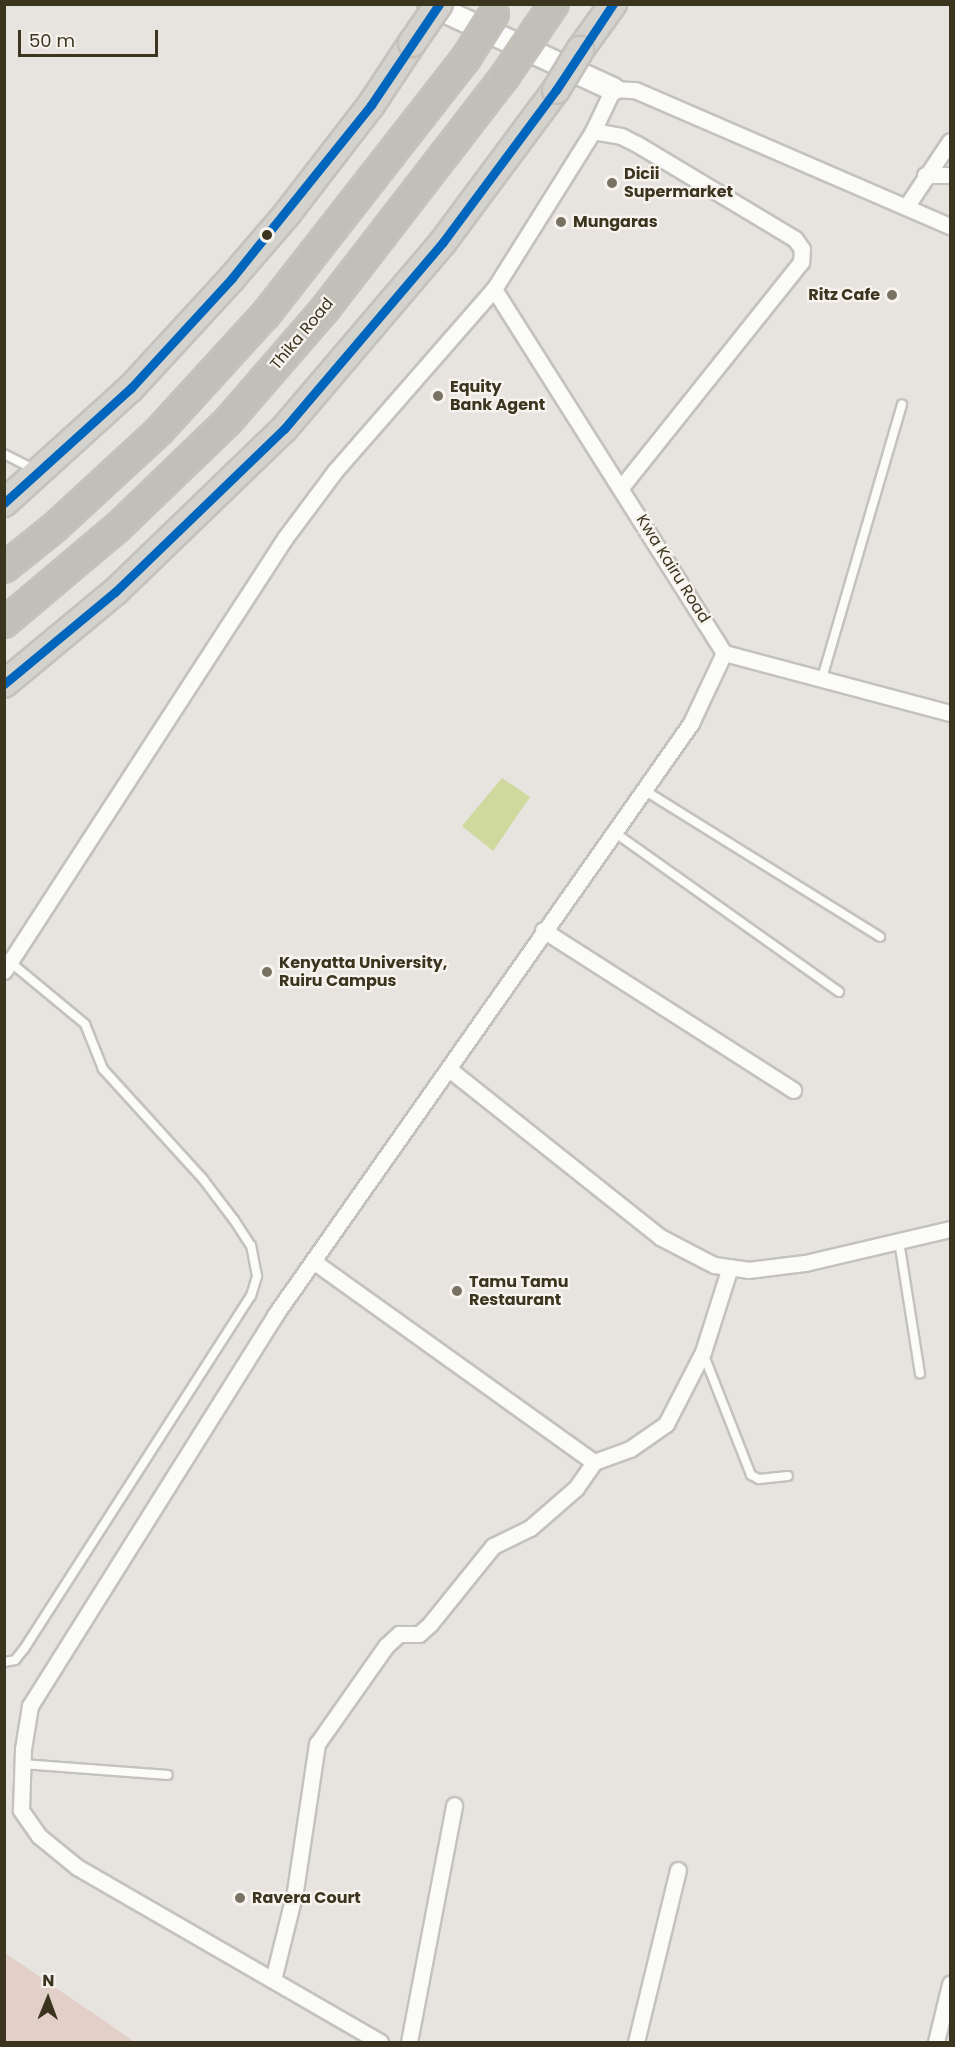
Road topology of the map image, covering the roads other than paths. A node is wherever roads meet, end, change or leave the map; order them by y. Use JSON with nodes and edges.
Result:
{"nodes":[{"id":1,"x":429,"y":4,"type":"edge"},
{"id":2,"x":439,"y":4,"type":"edge"},
{"id":3,"x":554,"y":4,"type":"edge"},
{"id":4,"x":613,"y":4,"type":"edge"},
{"id":5,"x":497,"y":9,"type":"edge"},
{"id":6,"x":613,"y":89,"type":"junction"},
{"id":7,"x":593,"y":131,"type":"junction"},
{"id":8,"x":951,"y":141,"type":"edge"},
{"id":9,"x":925,"y":175,"type":"junction"},
{"id":10,"x":951,"y":175,"type":"edge"},
{"id":11,"x":906,"y":207,"type":"junction"},
{"id":12,"x":947,"y":223,"type":"edge"},
{"id":13,"x":494,"y":289,"type":"junction"},
{"id":14,"x":902,"y":404,"type":"dead end"},
{"id":15,"x":4,"y":454,"type":"edge"},
{"id":16,"x":39,"y":472,"type":"junction"},
{"id":17,"x":622,"y":486,"type":"junction"},
{"id":18,"x":4,"y":503,"type":"edge"},
{"id":19,"x":4,"y":568,"type":"edge"},
{"id":20,"x":4,"y":623,"type":"edge"},
{"id":21,"x":724,"y":652,"type":"junction"},
{"id":22,"x":34,"y":660,"type":"junction"},
{"id":23,"x":822,"y":678,"type":"junction"},
{"id":24,"x":4,"y":684,"type":"edge"},
{"id":25,"x":4,"y":702,"type":"edge"},
{"id":26,"x":951,"y":713,"type":"edge"},
{"id":27,"x":643,"y":789,"type":"junction"},
{"id":28,"x":612,"y":831,"type":"junction"},
{"id":29,"x":543,"y":930,"type":"junction"},
{"id":30,"x":880,"y":937,"type":"dead end"},
{"id":31,"x":7,"y":965,"type":"edge"},
{"id":32,"x":839,"y":992,"type":"dead end"},
{"id":33,"x":449,"y":1069,"type":"junction"},
{"id":34,"x":793,"y":1090,"type":"dead end"},
{"id":35,"x":951,"y":1229,"type":"edge"},
{"id":36,"x":899,"y":1241,"type":"junction"},
{"id":37,"x":313,"y":1261,"type":"junction"},
{"id":38,"x":730,"y":1267,"type":"junction"},
{"id":39,"x":703,"y":1352,"type":"junction"},
{"id":40,"x":920,"y":1373,"type":"dead end"},
{"id":41,"x":594,"y":1462,"type":"junction"},
{"id":42,"x":788,"y":1476,"type":"dead end"},
{"id":43,"x":4,"y":1662,"type":"edge"},
{"id":44,"x":23,"y":1764,"type":"junction"},
{"id":45,"x":168,"y":1775,"type":"dead end"},
{"id":46,"x":454,"y":1805,"type":"dead end"},
{"id":47,"x":678,"y":1870,"type":"dead end"},
{"id":48,"x":273,"y":1980,"type":"junction"},
{"id":49,"x":951,"y":1984,"type":"edge"},
{"id":50,"x":380,"y":2043,"type":"edge"},
{"id":51,"x":409,"y":2043,"type":"edge"},
{"id":52,"x":636,"y":2043,"type":"edge"},
{"id":53,"x":936,"y":2043,"type":"edge"}],
"edges":[{"from":1,"to":6,"type":"street"},
{"from":2,"to":16,"type":"main road","bridge":true},
{"from":3,"to":20,"type":"highway","name":"Thika Road","bridge":true},
{"from":4,"to":22,"type":"main road","bridge":true},
{"from":5,"to":19,"type":"highway","bridge":true},
{"from":6,"to":7,"type":"street"},
{"from":6,"to":11,"type":"street"},
{"from":7,"to":13,"type":"street"},
{"from":7,"to":17,"type":"street"},
{"from":8,"to":9,"type":"street"},
{"from":9,"to":10,"type":"street"},
{"from":9,"to":11,"type":"street"},
{"from":11,"to":12,"type":"street"},
{"from":13,"to":17,"type":"street","name":"Kwa Kairu Road"},
{"from":13,"to":31,"type":"street"},
{"from":14,"to":23,"type":"lane"},
{"from":15,"to":16,"type":"lane"},
{"from":16,"to":18,"type":"main road"},
{"from":17,"to":21,"type":"street","name":"Kwa Kairu Road"},
{"from":21,"to":23,"type":"street"},
{"from":21,"to":27,"type":"street"},
{"from":22,"to":24,"type":"main road"},
{"from":22,"to":25,"type":"main road"},
{"from":23,"to":26,"type":"street"},
{"from":27,"to":28,"type":"street"},
{"from":27,"to":30,"type":"lane"},
{"from":28,"to":29,"type":"street"},
{"from":28,"to":32,"type":"lane"},
{"from":29,"to":33,"type":"street"},
{"from":29,"to":34,"type":"street"},
{"from":31,"to":43,"type":"lane"},
{"from":33,"to":37,"type":"street"},
{"from":33,"to":38,"type":"street"},
{"from":35,"to":36,"type":"street"},
{"from":36,"to":38,"type":"street"},
{"from":36,"to":40,"type":"lane"},
{"from":37,"to":41,"type":"street"},
{"from":37,"to":44,"type":"street"},
{"from":38,"to":39,"type":"street"},
{"from":39,"to":41,"type":"street"},
{"from":39,"to":42,"type":"lane"},
{"from":41,"to":48,"type":"street"},
{"from":44,"to":45,"type":"lane"},
{"from":44,"to":48,"type":"street"},
{"from":46,"to":51,"type":"street"},
{"from":47,"to":52,"type":"street"},
{"from":48,"to":50,"type":"street"},
{"from":49,"to":53,"type":"street"}]}
